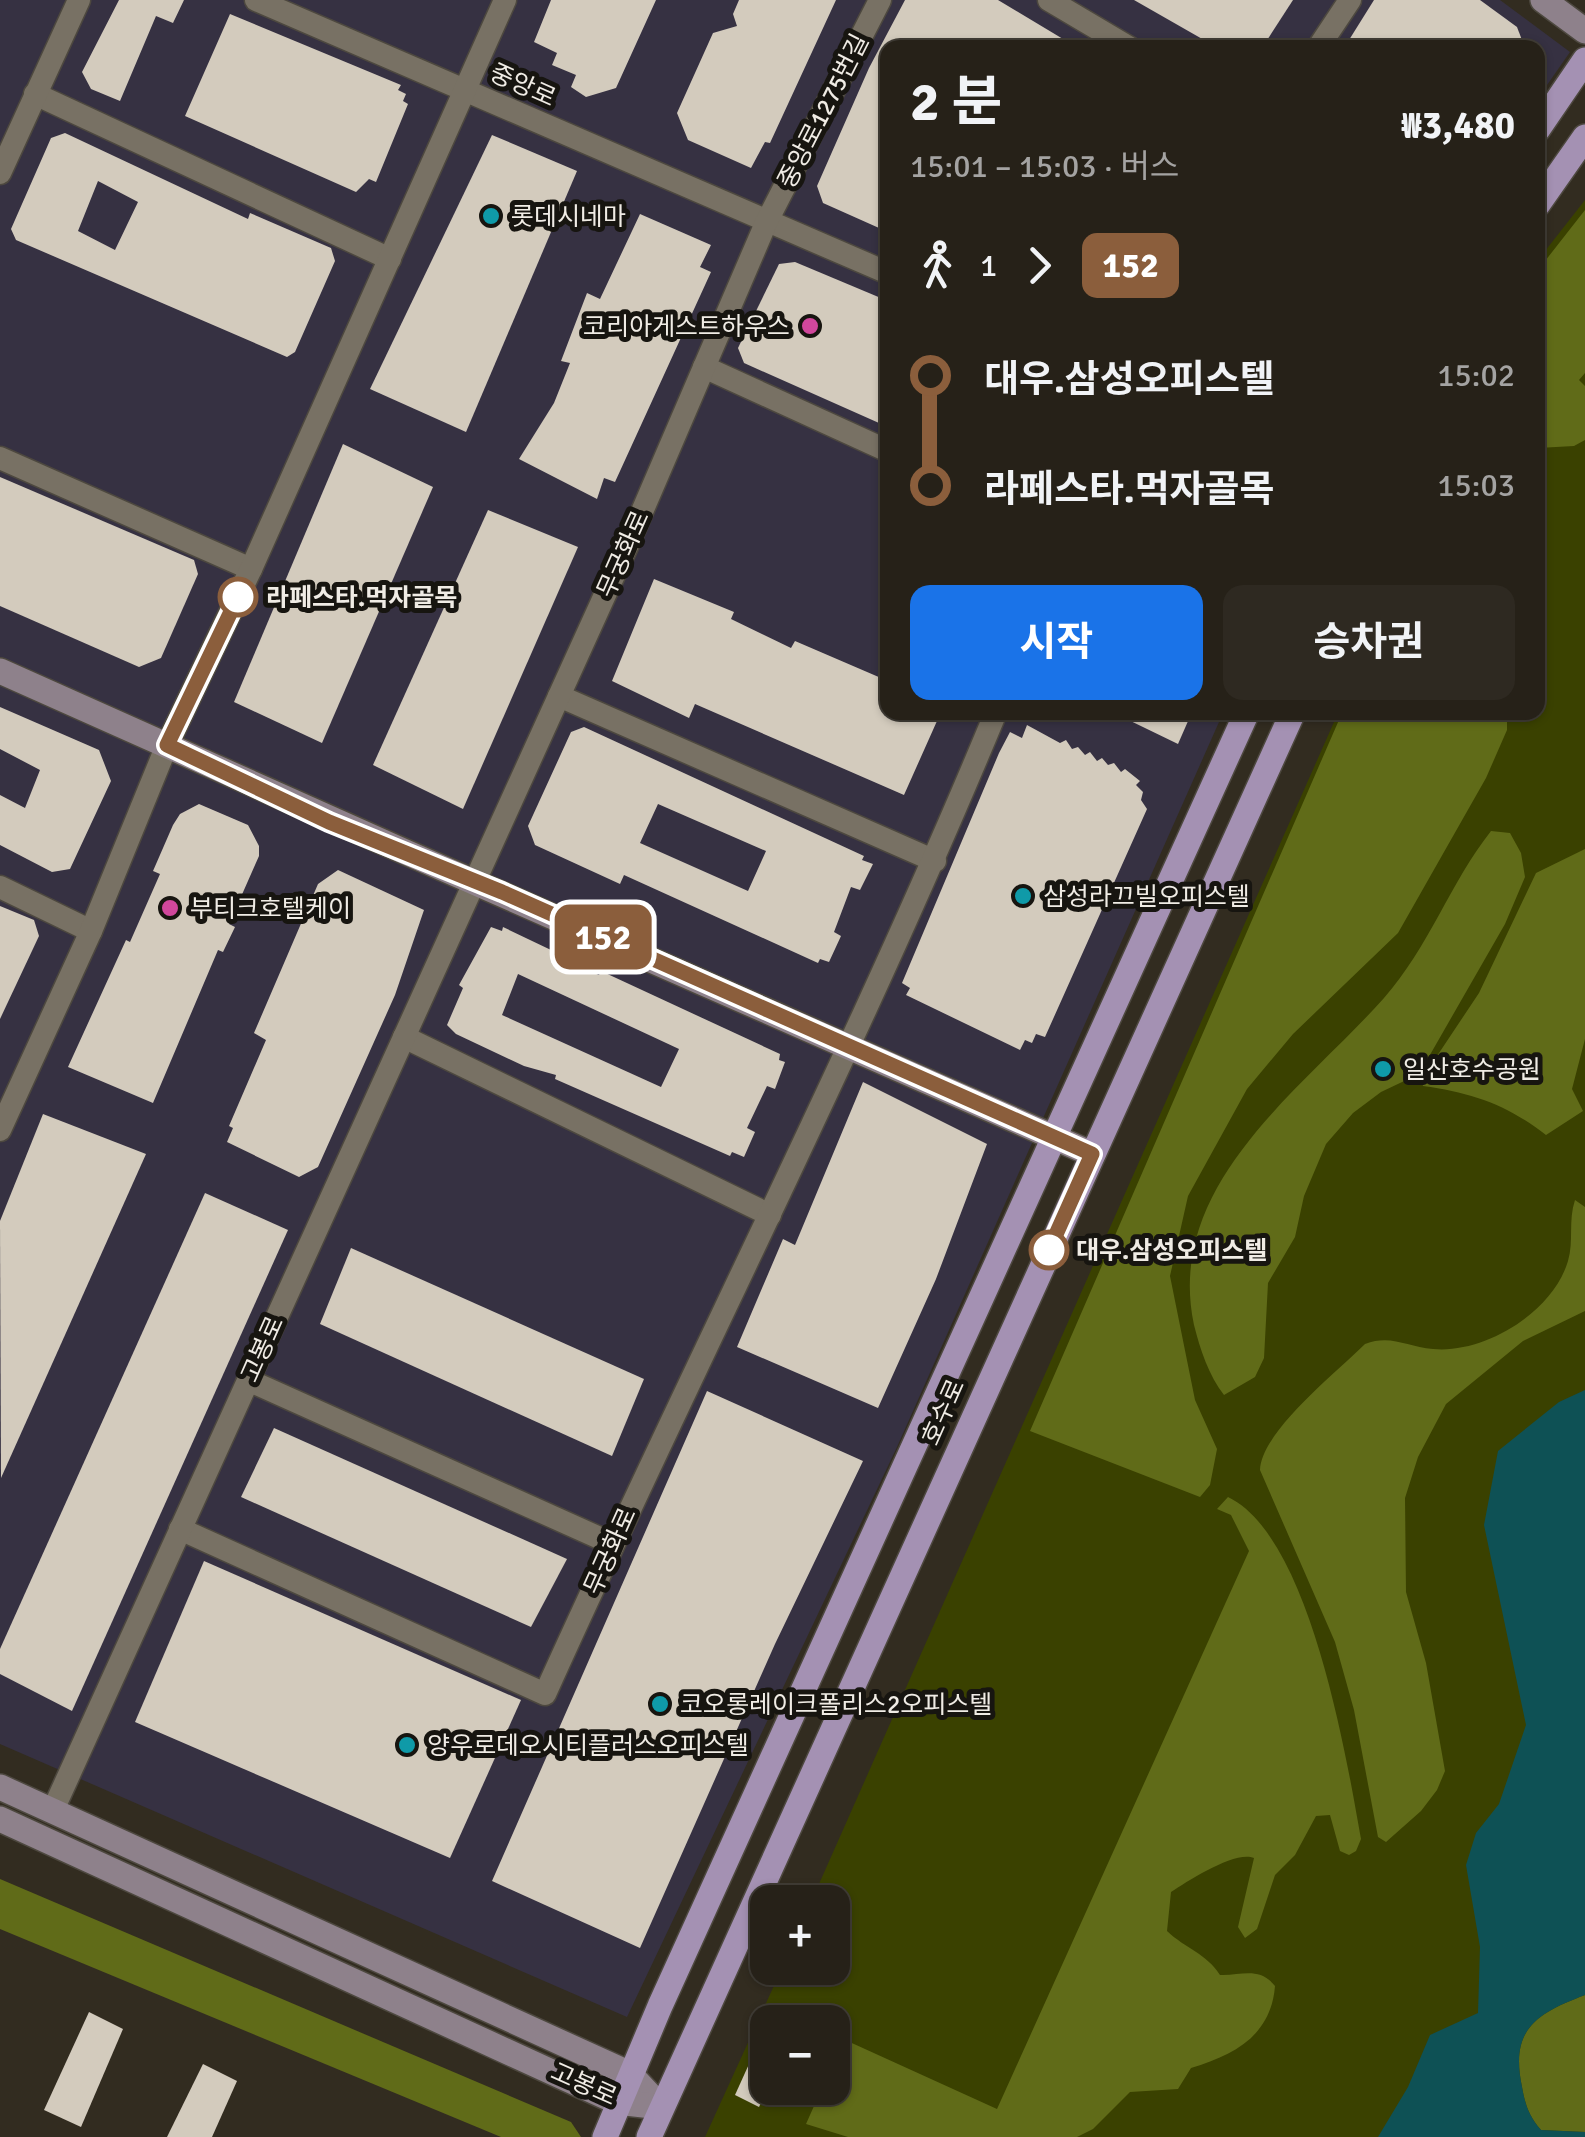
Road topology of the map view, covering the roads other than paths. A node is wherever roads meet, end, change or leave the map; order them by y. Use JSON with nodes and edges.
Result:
{"nodes":[{"id":1,"x":79,"y":0,"type":"edge"},
{"id":2,"x":256,"y":0,"type":"edge"},
{"id":3,"x":505,"y":0,"type":"edge"},
{"id":4,"x":880,"y":0,"type":"edge"},
{"id":5,"x":1049,"y":0,"type":"edge"},
{"id":6,"x":1350,"y":0,"type":"edge"},
{"id":7,"x":1543,"y":0,"type":"edge"},
{"id":8,"x":1585,"y":31,"type":"edge"},
{"id":9,"x":1116,"y":40,"type":"edge"},
{"id":10,"x":1323,"y":40,"type":"edge"},
{"id":11,"x":1585,"y":60,"type":"edge"},
{"id":12,"x":464,"y":89,"type":"junction"},
{"id":13,"x":34,"y":94,"type":"junction"},
{"id":14,"x":1545,"y":119,"type":"edge"},
{"id":15,"x":1585,"y":138,"type":"edge"},
{"id":16,"x":0,"y":173,"type":"edge"},
{"id":17,"x":1545,"y":194,"type":"edge"},
{"id":18,"x":766,"y":223,"type":"junction"},
{"id":19,"x":390,"y":259,"type":"junction"},
{"id":20,"x":880,"y":270,"type":"edge"},
{"id":21,"x":704,"y":368,"type":"junction"},
{"id":22,"x":880,"y":446,"type":"edge"},
{"id":23,"x":0,"y":458,"type":"edge"},
{"id":24,"x":251,"y":569,"type":"junction"},
{"id":25,"x":0,"y":671,"type":"edge"},
{"id":26,"x":559,"y":696,"type":"junction"},
{"id":27,"x":993,"y":720,"type":"edge"},
{"id":28,"x":1243,"y":720,"type":"edge"},
{"id":29,"x":1289,"y":720,"type":"edge"},
{"id":30,"x":167,"y":745,"type":"junction"},
{"id":31,"x":935,"y":860,"type":"junction"},
{"id":32,"x":475,"y":882,"type":"junction"},
{"id":33,"x":0,"y":886,"type":"edge"},
{"id":34,"x":91,"y":930,"type":"junction"},
{"id":35,"x":404,"y":1037,"type":"junction"},
{"id":36,"x":851,"y":1049,"type":"junction"},
{"id":37,"x":0,"y":1130,"type":"edge"},
{"id":38,"x":1056,"y":1138,"type":"junction"},
{"id":39,"x":1092,"y":1154,"type":"junction"},
{"id":40,"x":770,"y":1214,"type":"junction"},
{"id":41,"x":322,"y":1216,"type":"joint"},
{"id":42,"x":248,"y":1380,"type":"junction"},
{"id":43,"x":180,"y":1528,"type":"junction"},
{"id":44,"x":613,"y":1544,"type":"junction"},
{"id":45,"x":0,"y":1787,"type":"edge"},
{"id":46,"x":53,"y":1810,"type":"junction"},
{"id":47,"x":0,"y":1820,"type":"edge"},
{"id":48,"x":630,"y":2074,"type":"junction"},
{"id":49,"x":617,"y":2102,"type":"junction"},
{"id":50,"x":661,"y":2107,"type":"junction"},
{"id":51,"x":605,"y":2137,"type":"edge"},
{"id":52,"x":649,"y":2137,"type":"edge"}],
"edges":[{"from":1,"to":13,"type":"street"},
{"from":2,"to":12,"type":"street","name":"중앙로"},
{"from":3,"to":12,"type":"street"},
{"from":4,"to":18,"type":"street","name":"중앙로1275번길"},
{"from":5,"to":9,"type":"street"},
{"from":6,"to":10,"type":"street"},
{"from":7,"to":8,"type":"main road"},
{"from":11,"to":14,"type":"main road"},
{"from":12,"to":18,"type":"street","name":"중앙로"},
{"from":12,"to":19,"type":"street"},
{"from":13,"to":16,"type":"street"},
{"from":13,"to":19,"type":"street"},
{"from":15,"to":17,"type":"main road"},
{"from":18,"to":20,"type":"street"},
{"from":18,"to":21,"type":"street","name":"무궁화로"},
{"from":19,"to":24,"type":"street"},
{"from":21,"to":22,"type":"street"},
{"from":21,"to":26,"type":"street","name":"무궁화로"},
{"from":23,"to":24,"type":"street"},
{"from":24,"to":30,"type":"street"},
{"from":25,"to":30,"type":"main road"},
{"from":26,"to":31,"type":"street"},
{"from":26,"to":32,"type":"street","name":"무궁화로"},
{"from":27,"to":31,"type":"street","name":"무궁화로"},
{"from":28,"to":38,"type":"main road","name":"호수로"},
{"from":29,"to":39,"type":"main road","name":"호수로"},
{"from":30,"to":32,"type":"main road"},
{"from":30,"to":34,"type":"street"},
{"from":31,"to":36,"type":"street","name":"무궁화로"},
{"from":32,"to":35,"type":"street","name":"무궁화로"},
{"from":32,"to":36,"type":"main road"},
{"from":33,"to":34,"type":"street"},
{"from":34,"to":37,"type":"street"},
{"from":35,"to":40,"type":"street"},
{"from":35,"to":41,"type":"street","name":"무궁화로"},
{"from":36,"to":38,"type":"main road"},
{"from":36,"to":40,"type":"street","name":"무궁화로"},
{"from":38,"to":39,"type":"main road"},
{"from":38,"to":48,"type":"main road","name":"호수로"},
{"from":39,"to":50,"type":"main road","name":"호수로"},
{"from":40,"to":44,"type":"street","name":"무궁화로"},
{"from":41,"to":42,"type":"street","name":"고봉로"},
{"from":42,"to":43,"type":"street","name":"고봉로"},
{"from":42,"to":44,"type":"street"},
{"from":43,"to":44,"type":"street","name":"무궁화로"},
{"from":43,"to":46,"type":"street","name":"고봉로"},
{"from":45,"to":46,"type":"main road","name":"고봉로"},
{"from":46,"to":48,"type":"main road","name":"고봉로"},
{"from":47,"to":49,"type":"main road","name":"고봉로"},
{"from":48,"to":49,"type":"main road","name":"호수로"},
{"from":48,"to":50,"type":"main road","name":"고봉로"},
{"from":49,"to":50,"type":"main road","name":"고봉로"},
{"from":49,"to":51,"type":"main road","name":"호수로"},
{"from":50,"to":52,"type":"main road","name":"호수로"}]}
